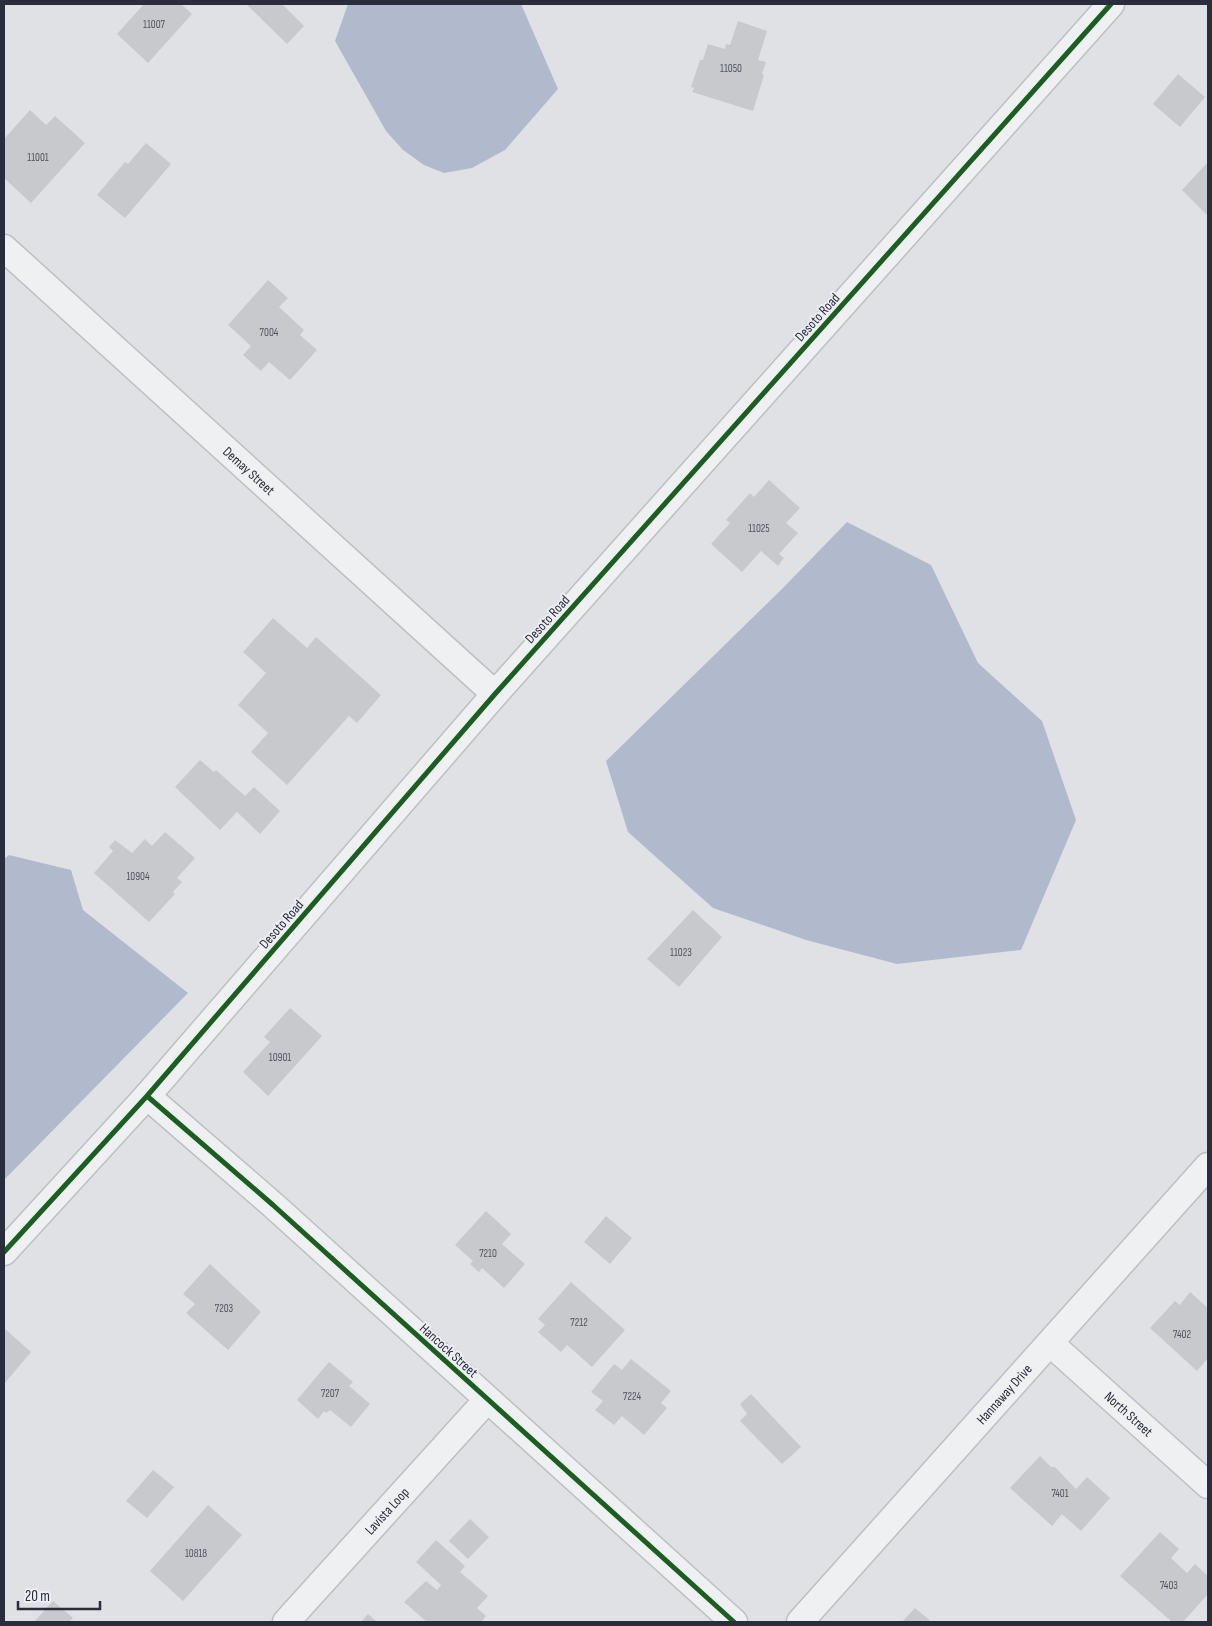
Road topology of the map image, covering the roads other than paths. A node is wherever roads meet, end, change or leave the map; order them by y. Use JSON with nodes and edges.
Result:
{"nodes":[{"id":1,"x":1111,"y":4,"type":"edge"},
{"id":2,"x":4,"y":248,"type":"edge"},
{"id":3,"x":495,"y":694,"type":"junction"},
{"id":4,"x":147,"y":1096,"type":"junction"},
{"id":5,"x":1208,"y":1166,"type":"edge"},
{"id":6,"x":4,"y":1252,"type":"edge"},
{"id":7,"x":1050,"y":1343,"type":"junction"},
{"id":8,"x":487,"y":1400,"type":"junction"},
{"id":9,"x":1208,"y":1485,"type":"edge"},
{"id":10,"x":286,"y":1622,"type":"edge"},
{"id":11,"x":734,"y":1622,"type":"edge"},
{"id":12,"x":800,"y":1622,"type":"edge"}],
"edges":[{"from":1,"to":3,"type":"street","name":"Desoto Road"},
{"from":2,"to":3,"type":"street","name":"Demay Street"},
{"from":3,"to":4,"type":"street","name":"Desoto Road"},
{"from":4,"to":6,"type":"street","name":"Desoto Road"},
{"from":4,"to":8,"type":"street","name":"Hancock Street"},
{"from":5,"to":7,"type":"street","name":"Hannaway Drive"},
{"from":7,"to":9,"type":"street","name":"North Street"},
{"from":7,"to":12,"type":"street","name":"Hannaway Drive"},
{"from":8,"to":10,"type":"street","name":"Lavista Loop"},
{"from":8,"to":11,"type":"street","name":"Hancock Street"}]}
